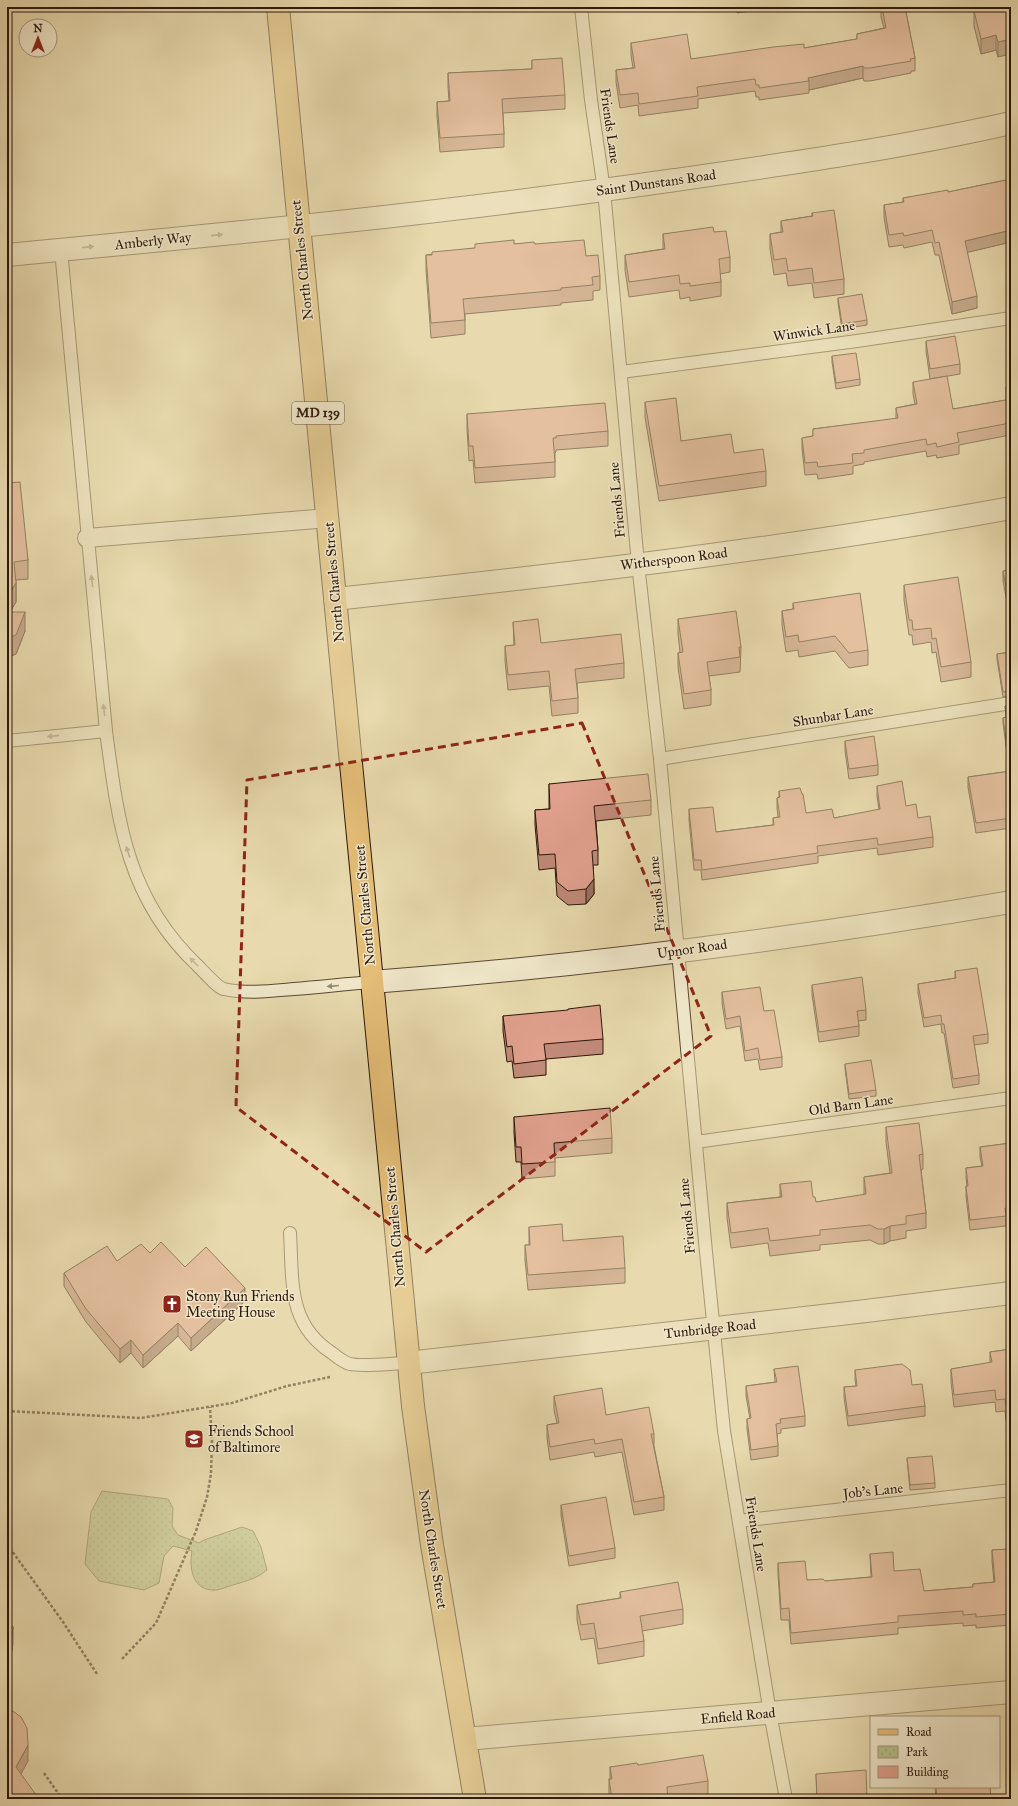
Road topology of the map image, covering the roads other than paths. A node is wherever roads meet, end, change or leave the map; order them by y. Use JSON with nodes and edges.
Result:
{"nodes":[{"id":1,"x":278,"y":7,"type":"edge"},
{"id":2,"x":581,"y":7,"type":"edge"},
{"id":3,"x":1011,"y":123,"type":"edge"},
{"id":4,"x":604,"y":190,"type":"junction"},
{"id":5,"x":299,"y":227,"type":"junction"},
{"id":6,"x":61,"y":250,"type":"junction"},
{"id":7,"x":7,"y":255,"type":"edge"},
{"id":8,"x":1011,"y":318,"type":"edge"},
{"id":9,"x":620,"y":372,"type":"junction"},
{"id":10,"x":1011,"y":508,"type":"edge"},
{"id":11,"x":328,"y":518,"type":"junction"},
{"id":12,"x":88,"y":538,"type":"junction"},
{"id":13,"x":638,"y":564,"type":"junction"},
{"id":14,"x":335,"y":599,"type":"junction"},
{"id":15,"x":1011,"y":703,"type":"edge"},
{"id":16,"x":106,"y":731,"type":"junction"},
{"id":17,"x":7,"y":741,"type":"edge"},
{"id":18,"x":660,"y":759,"type":"junction"},
{"id":19,"x":1011,"y":902,"type":"edge"},
{"id":20,"x":677,"y":951,"type":"junction"},
{"id":21,"x":372,"y":982,"type":"junction"},
{"id":22,"x":1011,"y":1098,"type":"edge"},
{"id":23,"x":696,"y":1142,"type":"junction"},
{"id":24,"x":290,"y":1233,"type":"dead end"},
{"id":25,"x":1011,"y":1293,"type":"edge"},
{"id":26,"x":714,"y":1329,"type":"junction"},
{"id":27,"x":408,"y":1363,"type":"junction"},
{"id":28,"x":1011,"y":1490,"type":"edge"},
{"id":29,"x":739,"y":1521,"type":"junction"},
{"id":30,"x":1011,"y":1692,"type":"edge"},
{"id":31,"x":770,"y":1713,"type":"junction"},
{"id":32,"x":465,"y":1739,"type":"junction"},
{"id":33,"x":475,"y":1799,"type":"edge"},
{"id":34,"x":786,"y":1799,"type":"edge"}],
"edges":[{"from":1,"to":5,"type":"main road","name":"North Charles Street","number":"MD 139"},
{"from":2,"to":4,"type":"lane","name":"Friends Lane"},
{"from":3,"to":4,"type":"street","name":"Saint Dunstans Road"},
{"from":4,"to":5,"type":"street","name":"Saint Dunstans Road"},
{"from":4,"to":9,"type":"lane","name":"Friends Lane"},
{"from":6,"to":5,"type":"street","name":"Amberly Way","one_way":true},
{"from":5,"to":11,"type":"main road","name":"North Charles Street","number":"MD 139"},
{"from":6,"to":7,"type":"street","name":"Amberly Way"},
{"from":6,"to":12,"type":"lane"},
{"from":8,"to":9,"type":"lane","name":"Winwick Lane"},
{"from":9,"to":13,"type":"lane","name":"Friends Lane"},
{"from":10,"to":13,"type":"street","name":"Witherspoon Road"},
{"from":11,"to":12,"type":"street"},
{"from":11,"to":14,"type":"main road","name":"North Charles Street","number":"MD 139"},
{"from":16,"to":12,"type":"lane","one_way":true},
{"from":13,"to":14,"type":"street","name":"Witherspoon Road"},
{"from":13,"to":18,"type":"lane","name":"Friends Lane"},
{"from":14,"to":21,"type":"main road","name":"North Charles Street"},
{"from":15,"to":18,"type":"lane","name":"Shunbar Lane"},
{"from":16,"to":17,"type":"lane","one_way":true},
{"from":21,"to":16,"type":"lane","one_way":true},
{"from":18,"to":20,"type":"lane","name":"Friends Lane"},
{"from":19,"to":20,"type":"street","name":"Upnor Road"},
{"from":20,"to":21,"type":"street","name":"Upnor Road"},
{"from":20,"to":23,"type":"lane","name":"Friends Lane"},
{"from":21,"to":27,"type":"main road","name":"North Charles Street"},
{"from":22,"to":23,"type":"lane","name":"Old Barn Lane"},
{"from":23,"to":26,"type":"lane","name":"Friends Lane"},
{"from":24,"to":27,"type":"lane"},
{"from":25,"to":26,"type":"street","name":"Tunbridge Road"},
{"from":26,"to":27,"type":"street","name":"Tunbridge Road"},
{"from":26,"to":29,"type":"lane","name":"Friends Lane"},
{"from":27,"to":32,"type":"main road","name":"North Charles Street"},
{"from":28,"to":29,"type":"lane","name":"Job's Lane"},
{"from":29,"to":31,"type":"lane","name":"Friends Lane"},
{"from":30,"to":31,"type":"street","name":"Enfield Road"},
{"from":31,"to":32,"type":"street","name":"Enfield Road"},
{"from":31,"to":34,"type":"lane","name":"Friends Lane"},
{"from":32,"to":33,"type":"main road","name":"North Charles Street"}]}
